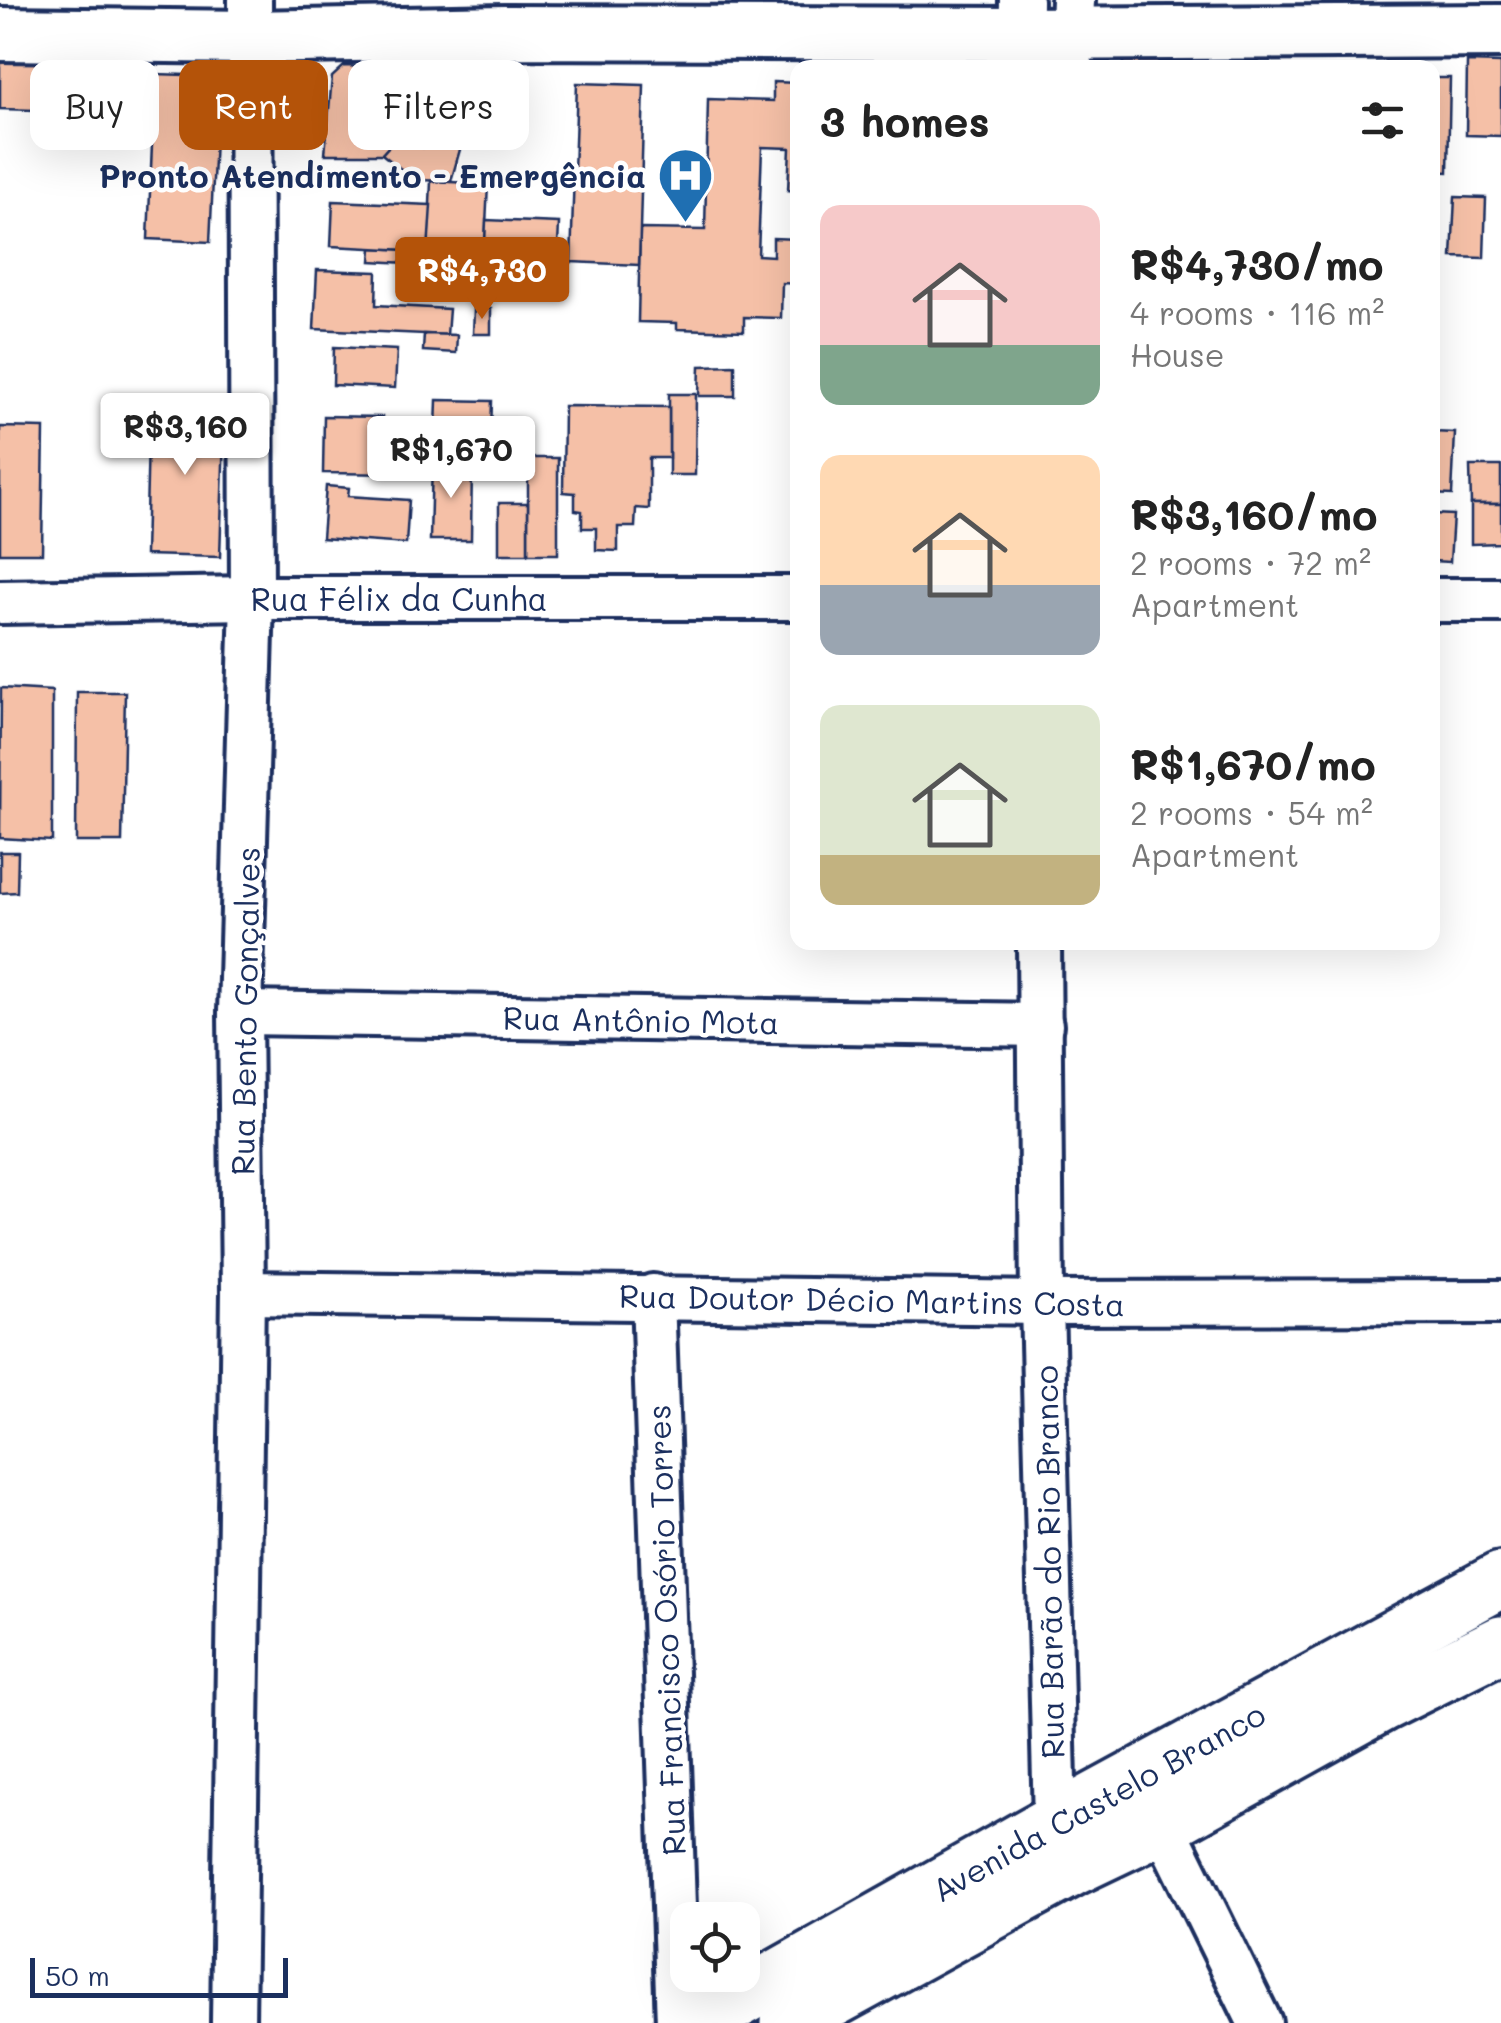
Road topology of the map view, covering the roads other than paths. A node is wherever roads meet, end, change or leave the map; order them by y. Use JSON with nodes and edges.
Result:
{"nodes":[{"id":1,"x":531,"y":16,"type":"edge"},
{"id":2,"x":714,"y":16,"type":"edge"},
{"id":3,"x":1258,"y":16,"type":"edge"},
{"id":4,"x":1390,"y":16,"type":"edge"},
{"id":5,"x":250,"y":18,"type":"edge"},
{"id":6,"x":1501,"y":31,"type":"edge"},
{"id":7,"x":0,"y":34,"type":"edge"},
{"id":8,"x":1046,"y":34,"type":"edge"},
{"id":9,"x":252,"y":598,"type":"junction"},
{"id":10,"x":790,"y":598,"type":"edge"},
{"id":11,"x":1440,"y":600,"type":"edge"},
{"id":12,"x":1501,"y":600,"type":"edge"},
{"id":13,"x":0,"y":602,"type":"edge"},
{"id":14,"x":1039,"y":950,"type":"edge"},
{"id":15,"x":240,"y":1012,"type":"junction"},
{"id":16,"x":1041,"y":1025,"type":"junction"},
{"id":17,"x":242,"y":1293,"type":"junction"},
{"id":18,"x":653,"y":1296,"type":"junction"},
{"id":19,"x":1501,"y":1302,"type":"edge"},
{"id":20,"x":1042,"y":1304,"type":"junction"},
{"id":21,"x":1497,"y":1593,"type":"edge"},
{"id":22,"x":1501,"y":1644,"type":"edge"},
{"id":23,"x":1152,"y":1801,"type":"junction"},
{"id":24,"x":1064,"y":1845,"type":"junction"},
{"id":25,"x":232,"y":2023,"type":"edge"},
{"id":26,"x":678,"y":2023,"type":"edge"},
{"id":27,"x":696,"y":2023,"type":"edge"},
{"id":28,"x":789,"y":2023,"type":"edge"},
{"id":29,"x":1260,"y":2023,"type":"edge"}],
"edges":[{"from":1,"to":2,"type":"street"},
{"from":1,"to":5,"type":"street"},
{"from":2,"to":8,"type":"street"},
{"from":3,"to":4,"type":"street"},
{"from":3,"to":8,"type":"street"},
{"from":4,"to":6,"type":"street"},
{"from":5,"to":7,"type":"street"},
{"from":5,"to":9,"type":"street","name":"Rua Bento Gonçalves"},
{"from":9,"to":10,"type":"street","name":"Rua Félix da Cunha"},
{"from":9,"to":13,"type":"street","name":"Rua Félix da Cunha"},
{"from":9,"to":15,"type":"street","name":"Rua Bento Gonçalves"},
{"from":11,"to":12,"type":"street"},
{"from":14,"to":16,"type":"street","name":"Rua Barão do Rio Branco"},
{"from":15,"to":16,"type":"street","name":"Rua Antônio Mota"},
{"from":15,"to":17,"type":"street","name":"Rua Bento Gonçalves"},
{"from":16,"to":20,"type":"street","name":"Rua Barão do Rio Branco"},
{"from":17,"to":18,"type":"street","name":"Rua Doutor Décio Martins Costa"},
{"from":17,"to":25,"type":"street","name":"Rua Bento Gonçalves"},
{"from":18,"to":20,"type":"street","name":"Rua Doutor Décio Martins Costa"},
{"from":18,"to":26,"type":"street","name":"Rua Francisco Osório Torres"},
{"from":19,"to":20,"type":"street","name":"Rua Doutor Décio Martins Costa"},
{"from":20,"to":24,"type":"street","name":"Rua Barão do Rio Branco"},
{"from":21,"to":23,"type":"main road","name":"Avenida Castelo Branco"},
{"from":22,"to":23,"type":"main road","name":"Avenida Castelo Branco"},
{"from":23,"to":24,"type":"main road","name":"Avenida Castelo Branco"},
{"from":23,"to":29,"type":"street"},
{"from":24,"to":27,"type":"main road","name":"Avenida Castelo Branco"},
{"from":24,"to":28,"type":"main road","name":"Avenida Castelo Branco"}]}
